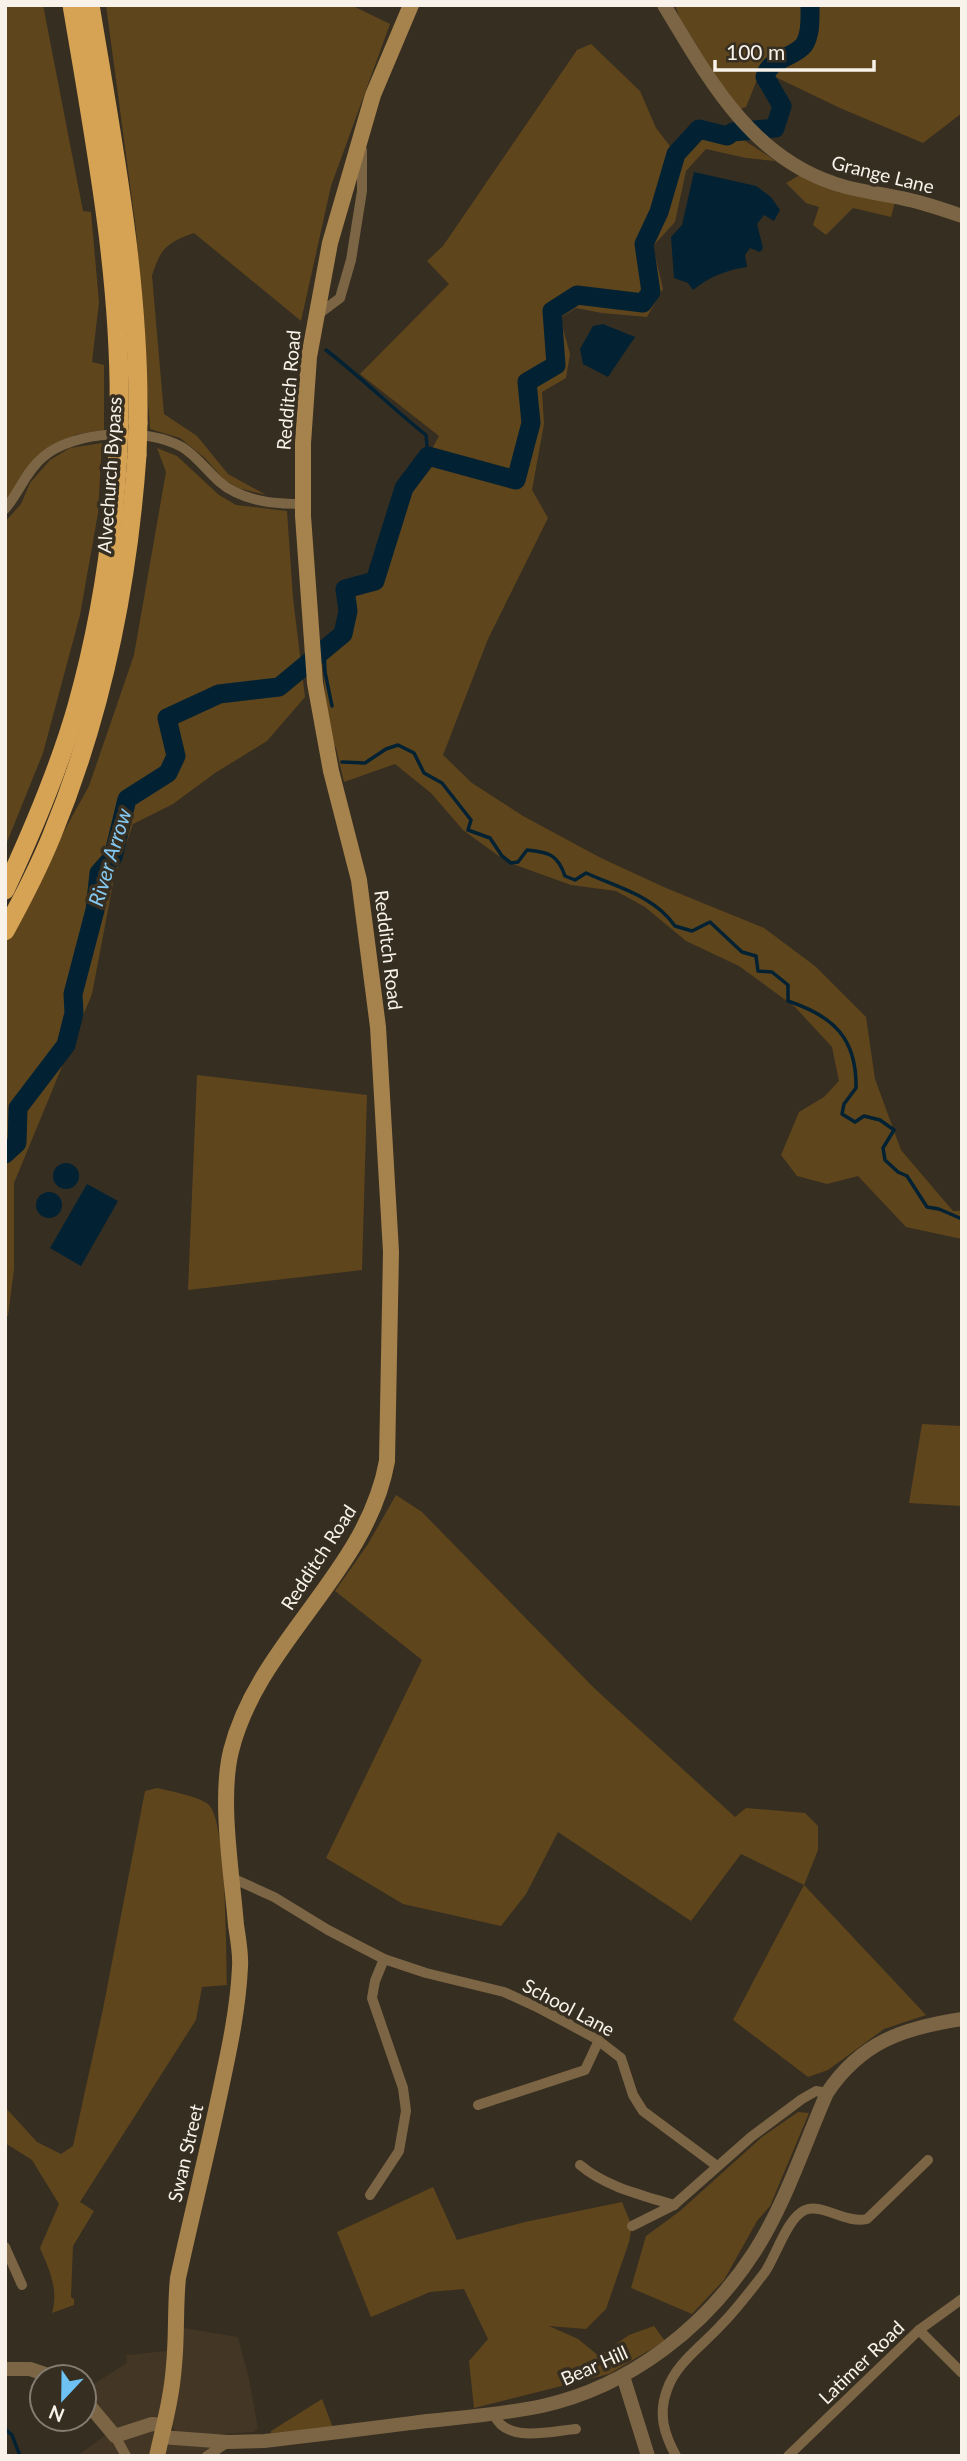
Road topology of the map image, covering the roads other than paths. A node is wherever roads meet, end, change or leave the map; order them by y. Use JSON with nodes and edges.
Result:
{"nodes":[{"id":1,"x":72,"y":5,"type":"edge"},
{"id":2,"x":90,"y":5,"type":"edge"},
{"id":3,"x":411,"y":5,"type":"edge"},
{"id":4,"x":664,"y":5,"type":"edge"},
{"id":5,"x":362,"y":133,"type":"junction"},
{"id":6,"x":962,"y":216,"type":"edge"},
{"id":7,"x":315,"y":317,"type":"junction"},
{"id":8,"x":129,"y":422,"type":"junction"},
{"id":9,"x":128,"y":455,"type":"junction"},
{"id":10,"x":304,"y":504,"type":"junction"},
{"id":11,"x":5,"y":509,"type":"edge"},
{"id":12,"x":5,"y":890,"type":"edge"},
{"id":13,"x":5,"y":931,"type":"edge"},
{"id":14,"x":232,"y":1878,"type":"junction"},
{"id":15,"x":384,"y":1959,"type":"junction"},
{"id":16,"x":962,"y":2020,"type":"edge"},
{"id":17,"x":599,"y":2040,"type":"junction"},
{"id":18,"x":827,"y":2093,"type":"junction"},
{"id":19,"x":478,"y":2105,"type":"dead end"},
{"id":20,"x":928,"y":2161,"type":"dead end"},
{"id":21,"x":580,"y":2165,"type":"dead end"},
{"id":22,"x":717,"y":2166,"type":"junction"},
{"id":23,"x":370,"y":2195,"type":"dead end"},
{"id":24,"x":674,"y":2206,"type":"junction"},
{"id":25,"x":632,"y":2226,"type":"dead end"},
{"id":26,"x":762,"y":2239,"type":"junction"},
{"id":27,"x":5,"y":2247,"type":"edge"},
{"id":28,"x":777,"y":2247,"type":"junction"},
{"id":29,"x":22,"y":2285,"type":"dead end"},
{"id":30,"x":962,"y":2299,"type":"edge"},
{"id":31,"x":919,"y":2330,"type":"junction"},
{"id":32,"x":5,"y":2369,"type":"edge"},
{"id":33,"x":28,"y":2369,"type":"edge"},
{"id":34,"x":962,"y":2373,"type":"edge"},
{"id":35,"x":623,"y":2376,"type":"junction"},
{"id":36,"x":494,"y":2414,"type":"junction"},
{"id":37,"x":98,"y":2416,"type":"edge"},
{"id":38,"x":576,"y":2429,"type":"dead end"},
{"id":39,"x":162,"y":2431,"type":"junction"},
{"id":40,"x":115,"y":2436,"type":"junction"},
{"id":41,"x":228,"y":2442,"type":"junction"},
{"id":42,"x":126,"y":2456,"type":"edge"},
{"id":43,"x":157,"y":2456,"type":"edge"},
{"id":44,"x":207,"y":2456,"type":"edge"},
{"id":45,"x":648,"y":2456,"type":"edge"},
{"id":46,"x":676,"y":2456,"type":"edge"},
{"id":47,"x":788,"y":2456,"type":"edge"}],
"edges":[{"from":1,"to":8,"type":"highway","name":"Alvechurch Bypass"},
{"from":2,"to":8,"type":"highway","name":"Alvechurch Bypass"},
{"from":3,"to":5,"type":"main road","name":"Redditch Road"},
{"from":4,"to":6,"type":"street","name":"Grange Lane"},
{"from":5,"to":7,"type":"main road","name":"Redditch Road"},
{"from":5,"to":7,"type":"street"},
{"from":7,"to":10,"type":"main road","name":"Redditch Road"},
{"from":8,"to":9,"type":"highway","name":"Alvechurch Bypass","bridge":true},
{"from":9,"to":12,"type":"highway","name":"Alvechurch Bypass"},
{"from":9,"to":13,"type":"highway","name":"Alvechurch Bypass"},
{"from":10,"to":11,"type":"street"},
{"from":10,"to":14,"type":"main road","name":"Redditch Road"},
{"from":14,"to":15,"type":"street","name":"School Lane"},
{"from":14,"to":39,"type":"main road","name":"Swan Street"},
{"from":15,"to":17,"type":"street","name":"School Lane"},
{"from":15,"to":23,"type":"street"},
{"from":16,"to":18,"type":"street","name":"Bear Hill"},
{"from":17,"to":19,"type":"street"},
{"from":17,"to":22,"type":"street","name":"School Lane"},
{"from":18,"to":22,"type":"street"},
{"from":18,"to":26,"type":"street","name":"Bear Hill"},
{"from":20,"to":28,"type":"street"},
{"from":21,"to":24,"type":"street"},
{"from":22,"to":24,"type":"street"},
{"from":24,"to":25,"type":"street"},
{"from":26,"to":28,"type":"street"},
{"from":26,"to":35,"type":"street","name":"Bear Hill"},
{"from":27,"to":29,"type":"street"},
{"from":28,"to":46,"type":"street"},
{"from":30,"to":31,"type":"street","name":"Latimer Road"},
{"from":31,"to":34,"type":"street"},
{"from":31,"to":47,"type":"street","name":"Latimer Road"},
{"from":32,"to":33,"type":"street"},
{"from":35,"to":36,"type":"street","name":"Bear Hill"},
{"from":35,"to":45,"type":"street"},
{"from":36,"to":38,"type":"street"},
{"from":36,"to":41,"type":"street","name":"Bear Hill"},
{"from":37,"to":40,"type":"street"},
{"from":39,"to":40,"type":"street","name":"Bear Hill"},
{"from":39,"to":41,"type":"street","name":"Bear Hill"},
{"from":39,"to":43,"type":"main road","name":"Swan Street"},
{"from":40,"to":42,"type":"street"},
{"from":41,"to":44,"type":"street"}]}
